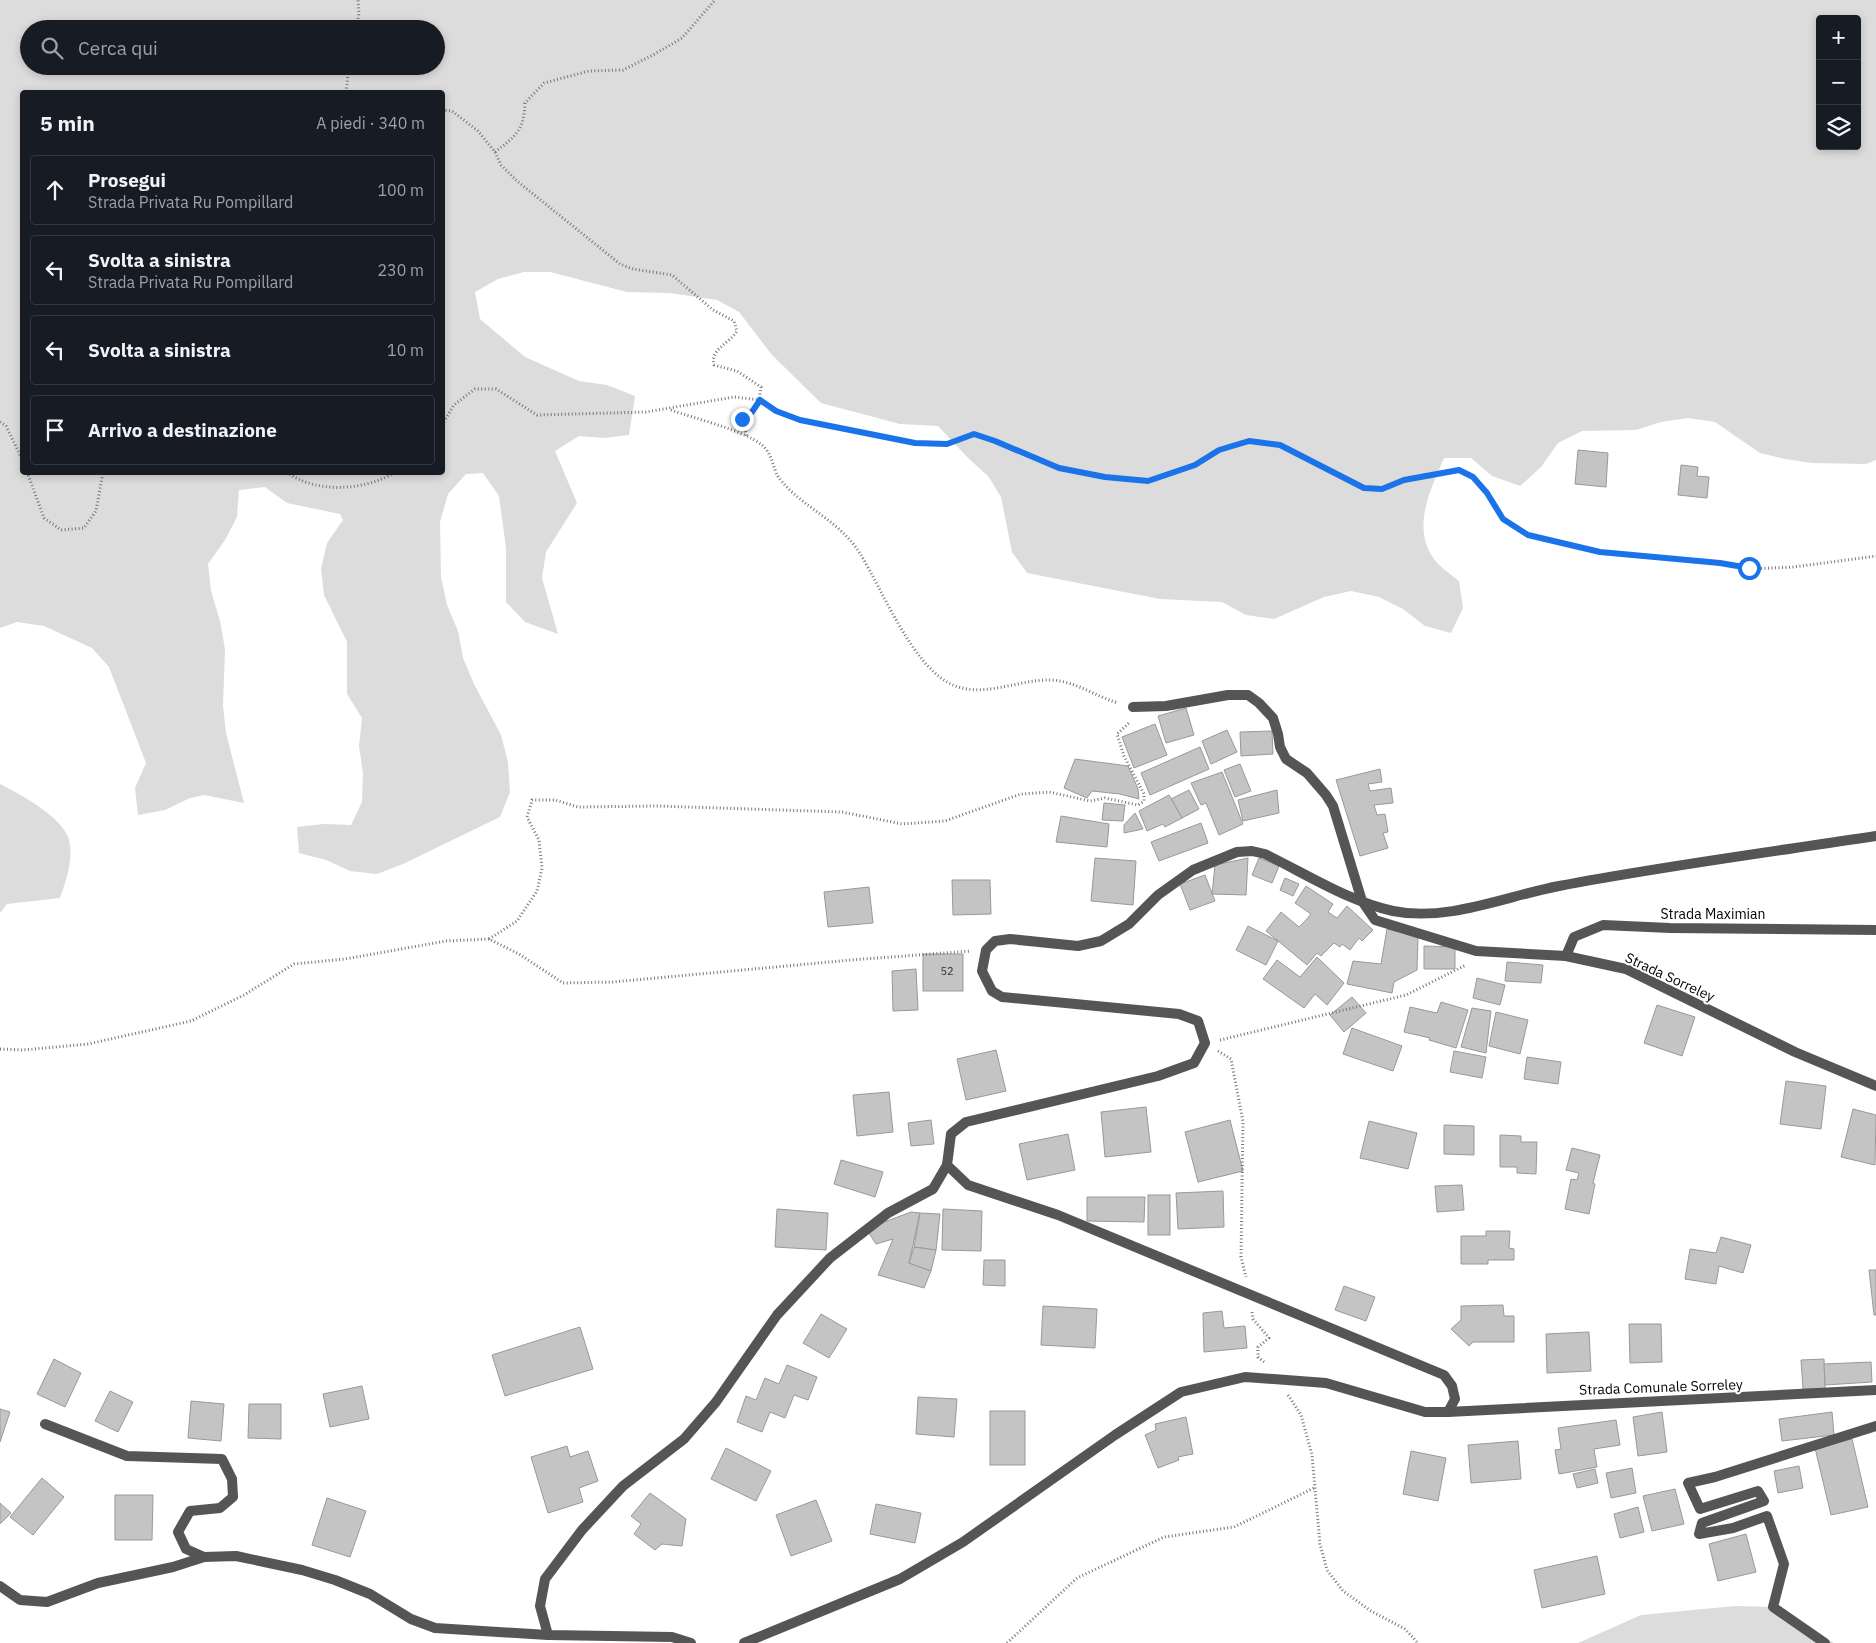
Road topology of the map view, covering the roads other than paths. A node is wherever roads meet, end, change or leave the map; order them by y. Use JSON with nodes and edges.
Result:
{"nodes":[{"id":1,"x":1133,"y":707,"type":"road end"},
{"id":2,"x":1876,"y":836,"type":"edge"},
{"id":3,"x":1362,"y":901,"type":"junction"},
{"id":4,"x":1876,"y":930,"type":"edge"},
{"id":5,"x":1566,"y":956,"type":"junction"},
{"id":6,"x":1876,"y":1086,"type":"edge"},
{"id":7,"x":948,"y":1166,"type":"junction"},
{"id":8,"x":1876,"y":1390,"type":"edge"},
{"id":9,"x":1448,"y":1412,"type":"junction"},
{"id":10,"x":45,"y":1424,"type":"dead end"},
{"id":11,"x":1876,"y":1426,"type":"edge"},
{"id":12,"x":204,"y":1557,"type":"junction"},
{"id":13,"x":0,"y":1586,"type":"edge"},
{"id":14,"x":548,"y":1635,"type":"junction"},
{"id":15,"x":691,"y":1643,"type":"edge"},
{"id":16,"x":744,"y":1643,"type":"edge"},
{"id":17,"x":1825,"y":1643,"type":"edge"}],
"edges":[{"from":1,"to":3,"type":"street"},
{"from":2,"to":3,"type":"street"},
{"from":3,"to":5,"type":"street","name":"Strada Sorreley"},
{"from":3,"to":7,"type":"street"},
{"from":4,"to":5,"type":"street","name":"Strada Maximian"},
{"from":5,"to":6,"type":"street","name":"Strada Sorreley"},
{"from":7,"to":9,"type":"street"},
{"from":7,"to":14,"type":"street"},
{"from":8,"to":9,"type":"street","name":"Strada Comunale Sorreley"},
{"from":9,"to":16,"type":"street","name":"Strada Comunale Sorreley"},
{"from":10,"to":12,"type":"street"},
{"from":11,"to":17,"type":"street"},
{"from":12,"to":13,"type":"street"},
{"from":12,"to":14,"type":"street"},
{"from":14,"to":15,"type":"street"}]}
